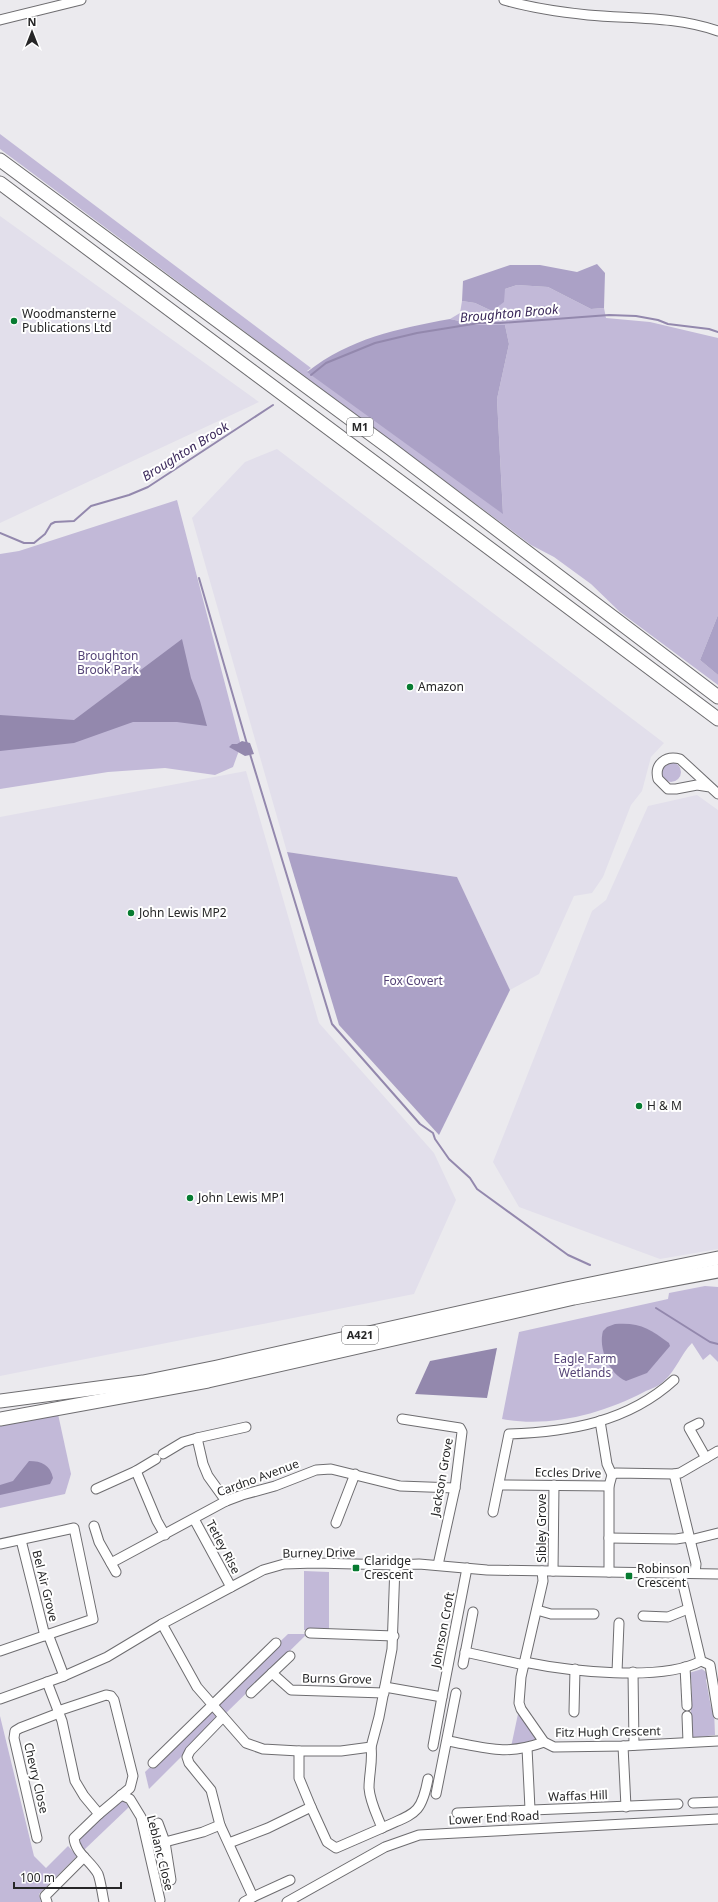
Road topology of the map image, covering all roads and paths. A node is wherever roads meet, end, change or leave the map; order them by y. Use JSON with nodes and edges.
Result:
{"nodes":[{"id":1,"x":81,"y":0,"type":"edge"},
{"id":2,"x":504,"y":0,"type":"edge"},
{"id":3,"x":0,"y":20,"type":"edge"},
{"id":4,"x":718,"y":30,"type":"edge"},
{"id":5,"x":0,"y":160,"type":"edge"},
{"id":6,"x":0,"y":182,"type":"edge"},
{"id":7,"x":718,"y":697,"type":"edge"},
{"id":8,"x":718,"y":719,"type":"edge"},
{"id":9,"x":687,"y":767,"type":"junction"},
{"id":10,"x":681,"y":787,"type":"junction"},
{"id":11,"x":710,"y":787,"type":"junction"},
{"id":12,"x":718,"y":794,"type":"edge"},
{"id":13,"x":718,"y":1258,"type":"edge"},
{"id":14,"x":718,"y":1271,"type":"edge"},
{"id":15,"x":674,"y":1380,"type":"dead end"},
{"id":16,"x":0,"y":1401,"type":"edge"},
{"id":17,"x":0,"y":1419,"type":"edge"},
{"id":18,"x":402,"y":1419,"type":"dead end"},
{"id":19,"x":600,"y":1421,"type":"junction"},
{"id":20,"x":698,"y":1422,"type":"dead end"},
{"id":21,"x":246,"y":1427,"type":"dead end"},
{"id":22,"x":197,"y":1438,"type":"junction"},
{"id":23,"x":717,"y":1453,"type":"edge"},
{"id":24,"x":706,"y":1458,"type":"junction"},
{"id":25,"x":136,"y":1471,"type":"junction"},
{"id":26,"x":355,"y":1474,"type":"junction"},
{"id":27,"x":674,"y":1474,"type":"junction"},
{"id":28,"x":612,"y":1475,"type":"junction"},
{"id":29,"x":499,"y":1485,"type":"junction"},
{"id":30,"x":554,"y":1485,"type":"junction"},
{"id":31,"x":609,"y":1486,"type":"junction"},
{"id":32,"x":455,"y":1488,"type":"junction"},
{"id":33,"x":96,"y":1489,"type":"dead end"},
{"id":34,"x":226,"y":1501,"type":"junction"},
{"id":35,"x":493,"y":1512,"type":"dead end"},
{"id":36,"x":194,"y":1519,"type":"junction"},
{"id":37,"x":336,"y":1523,"type":"dead end"},
{"id":38,"x":94,"y":1526,"type":"dead end"},
{"id":39,"x":718,"y":1533,"type":"edge"},
{"id":40,"x":165,"y":1534,"type":"junction"},
{"id":41,"x":609,"y":1538,"type":"junction"},
{"id":42,"x":689,"y":1538,"type":"junction"},
{"id":43,"x":21,"y":1540,"type":"junction"},
{"id":44,"x":0,"y":1544,"type":"edge"},
{"id":45,"x":111,"y":1563,"type":"junction"},
{"id":46,"x":395,"y":1565,"type":"junction"},
{"id":47,"x":438,"y":1565,"type":"junction"},
{"id":48,"x":467,"y":1568,"type":"junction"},
{"id":49,"x":542,"y":1571,"type":"junction"},
{"id":50,"x":554,"y":1571,"type":"junction"},
{"id":51,"x":116,"y":1572,"type":"dead end"},
{"id":52,"x":609,"y":1572,"type":"junction"},
{"id":53,"x":680,"y":1572,"type":"junction"},
{"id":54,"x":695,"y":1573,"type":"junction"},
{"id":55,"x":718,"y":1574,"type":"edge"},
{"id":56,"x":231,"y":1587,"type":"junction"},
{"id":57,"x":688,"y":1609,"type":"junction"},
{"id":58,"x":537,"y":1610,"type":"junction"},
{"id":59,"x":473,"y":1612,"type":"dead end"},
{"id":60,"x":594,"y":1614,"type":"dead end"},
{"id":61,"x":643,"y":1616,"type":"dead end"},
{"id":62,"x":619,"y":1623,"type":"dead end"},
{"id":63,"x":162,"y":1624,"type":"junction"},
{"id":64,"x":310,"y":1633,"type":"dead end"},
{"id":65,"x":46,"y":1635,"type":"junction"},
{"id":66,"x":394,"y":1636,"type":"junction"},
{"id":67,"x":276,"y":1643,"type":"dead end"},
{"id":68,"x":0,"y":1651,"type":"edge"},
{"id":69,"x":465,"y":1652,"type":"junction"},
{"id":70,"x":290,"y":1656,"type":"dead end"},
{"id":71,"x":701,"y":1660,"type":"junction"},
{"id":72,"x":463,"y":1664,"type":"dead end"},
{"id":73,"x":524,"y":1664,"type":"junction"},
{"id":74,"x":685,"y":1667,"type":"junction"},
{"id":75,"x":575,"y":1669,"type":"junction"},
{"id":76,"x":617,"y":1672,"type":"junction"},
{"id":77,"x":634,"y":1672,"type":"junction"},
{"id":78,"x":272,"y":1673,"type":"junction"},
{"id":79,"x":64,"y":1676,"type":"junction"},
{"id":80,"x":47,"y":1682,"type":"junction"},
{"id":81,"x":385,"y":1690,"type":"junction"},
{"id":82,"x":251,"y":1693,"type":"dead end"},
{"id":83,"x":456,"y":1693,"type":"dead end"},
{"id":84,"x":442,"y":1696,"type":"junction"},
{"id":85,"x":0,"y":1699,"type":"edge"},
{"id":86,"x":212,"y":1705,"type":"junction"},
{"id":87,"x":687,"y":1706,"type":"dead end"},
{"id":88,"x":58,"y":1712,"type":"junction"},
{"id":89,"x":574,"y":1712,"type":"dead end"},
{"id":90,"x":718,"y":1714,"type":"edge"},
{"id":91,"x":687,"y":1716,"type":"dead end"},
{"id":92,"x":223,"y":1717,"type":"junction"},
{"id":93,"x":448,"y":1741,"type":"junction"},
{"id":94,"x":718,"y":1741,"type":"edge"},
{"id":95,"x":544,"y":1742,"type":"junction"},
{"id":96,"x":688,"y":1742,"type":"junction"},
{"id":97,"x":634,"y":1745,"type":"junction"},
{"id":98,"x":433,"y":1746,"type":"dead end"},
{"id":99,"x":623,"y":1746,"type":"junction"},
{"id":100,"x":371,"y":1747,"type":"junction"},
{"id":101,"x":527,"y":1748,"type":"junction"},
{"id":102,"x":298,"y":1751,"type":"junction"},
{"id":103,"x":153,"y":1764,"type":"dead end"},
{"id":104,"x":428,"y":1779,"type":"dead end"},
{"id":105,"x":436,"y":1794,"type":"dead end"},
{"id":106,"x":121,"y":1796,"type":"junction"},
{"id":107,"x":718,"y":1802,"type":"edge"},
{"id":108,"x":693,"y":1803,"type":"dead end"},
{"id":109,"x":678,"y":1804,"type":"dead end"},
{"id":110,"x":311,"y":1807,"type":"junction"},
{"id":111,"x":626,"y":1807,"type":"junction"},
{"id":112,"x":530,"y":1809,"type":"junction"},
{"id":113,"x":457,"y":1813,"type":"dead end"},
{"id":114,"x":100,"y":1814,"type":"junction"},
{"id":115,"x":718,"y":1819,"type":"edge"},
{"id":116,"x":158,"y":1823,"type":"dead end"},
{"id":117,"x":220,"y":1825,"type":"junction"},
{"id":118,"x":382,"y":1828,"type":"junction"},
{"id":119,"x":39,"y":1832,"type":"dead end"},
{"id":120,"x":165,"y":1842,"type":"junction"},
{"id":121,"x":229,"y":1843,"type":"junction"},
{"id":122,"x":84,"y":1856,"type":"junction"},
{"id":123,"x":171,"y":1880,"type":"dead end"},
{"id":124,"x":290,"y":1880,"type":"dead end"},
{"id":125,"x":253,"y":1897,"type":"junction"},
{"id":126,"x":160,"y":1900,"type":"dead end"},
{"id":127,"x":47,"y":1902,"type":"edge"},
{"id":128,"x":104,"y":1902,"type":"edge"},
{"id":129,"x":244,"y":1902,"type":"edge"},
{"id":130,"x":287,"y":1902,"type":"edge"}],
"edges":[{"from":1,"to":3,"type":"street"},
{"from":2,"to":4,"type":"street"},
{"from":5,"to":7,"type":"highway","number":"M1"},
{"from":6,"to":8,"type":"highway","number":"M1"},
{"from":9,"to":10,"type":"street"},
{"from":9,"to":10,"type":"street"},
{"from":9,"to":11,"type":"street"},
{"from":10,"to":11,"type":"street"},
{"from":11,"to":12,"type":"street"},
{"from":13,"to":16,"type":"highway","number":"A421"},
{"from":14,"to":17,"type":"highway","number":"A421"},
{"from":15,"to":19,"type":"street"},
{"from":18,"to":32,"type":"street","name":"Jackson Grove"},
{"from":19,"to":28,"type":"street"},
{"from":19,"to":29,"type":"street"},
{"from":20,"to":24,"type":"street"},
{"from":21,"to":22,"type":"street"},
{"from":22,"to":25,"type":"street"},
{"from":22,"to":34,"type":"street"},
{"from":23,"to":24,"type":"street"},
{"from":24,"to":27,"type":"street"},
{"from":25,"to":33,"type":"street"},
{"from":25,"to":40,"type":"street"},
{"from":26,"to":32,"type":"street","name":"Cardno Avenue"},
{"from":26,"to":34,"type":"street","name":"Cardno Avenue"},
{"from":26,"to":37,"type":"street"},
{"from":27,"to":28,"type":"street"},
{"from":27,"to":42,"type":"street"},
{"from":28,"to":31,"type":"street"},
{"from":29,"to":30,"type":"street","name":"Eccles Drive"},
{"from":29,"to":35,"type":"street"},
{"from":30,"to":31,"type":"street","name":"Eccles Drive"},
{"from":30,"to":50,"type":"street","name":"Sibley Grove"},
{"from":31,"to":41,"type":"street"},
{"from":32,"to":47,"type":"street","name":"Jackson Grove"},
{"from":34,"to":36,"type":"street","name":"Cardno Avenue"},
{"from":36,"to":40,"type":"street","name":"Cardno Avenue"},
{"from":36,"to":56,"type":"street","name":"Tetley Rise"},
{"from":38,"to":45,"type":"street"},
{"from":39,"to":42,"type":"street"},
{"from":40,"to":45,"type":"street","name":"Cardno Avenue"},
{"from":41,"to":42,"type":"street"},
{"from":41,"to":52,"type":"street"},
{"from":42,"to":54,"type":"street"},
{"from":43,"to":44,"type":"street","name":"Bel Air Grove"},
{"from":43,"to":65,"type":"street","name":"Bel Air Grove"},
{"from":43,"to":65,"type":"street"},
{"from":45,"to":51,"type":"street"},
{"from":46,"to":47,"type":"street","name":"Burney Drive"},
{"from":46,"to":56,"type":"street","name":"Burney Drive"},
{"from":46,"to":66,"type":"street"},
{"from":47,"to":48,"type":"street","name":"Burney Drive"},
{"from":48,"to":49,"type":"street","name":"Burney Drive"},
{"from":48,"to":84,"type":"street","name":"Johnson Croft"},
{"from":49,"to":50,"type":"street","name":"Burney Drive"},
{"from":49,"to":58,"type":"street","name":"Fitz Hugh Crescent"},
{"from":50,"to":52,"type":"street","name":"Burney Drive"},
{"from":52,"to":53,"type":"street","name":"Burney Drive"},
{"from":53,"to":54,"type":"street","name":"Burney Drive"},
{"from":53,"to":57,"type":"street"},
{"from":54,"to":55,"type":"street","name":"Burney Drive"},
{"from":56,"to":63,"type":"street","name":"Burney Drive"},
{"from":57,"to":61,"type":"street"},
{"from":57,"to":71,"type":"street"},
{"from":58,"to":60,"type":"street"},
{"from":58,"to":73,"type":"street","name":"Fitz Hugh Crescent"},
{"from":59,"to":69,"type":"street"},
{"from":62,"to":76,"type":"street"},
{"from":63,"to":79,"type":"street","name":"Burney Drive"},
{"from":63,"to":86,"type":"street"},
{"from":64,"to":66,"type":"street"},
{"from":65,"to":68,"type":"street","name":"Bel Air Grove"},
{"from":65,"to":79,"type":"street","name":"Bel Air Grove"},
{"from":66,"to":81,"type":"street"},
{"from":67,"to":86,"type":"street"},
{"from":69,"to":72,"type":"street"},
{"from":69,"to":73,"type":"street"},
{"from":70,"to":78,"type":"street"},
{"from":71,"to":74,"type":"street"},
{"from":71,"to":90,"type":"street"},
{"from":73,"to":75,"type":"street"},
{"from":73,"to":95,"type":"street","name":"Fitz Hugh Crescent"},
{"from":74,"to":77,"type":"street"},
{"from":74,"to":87,"type":"street"},
{"from":75,"to":76,"type":"street"},
{"from":75,"to":89,"type":"street"},
{"from":76,"to":77,"type":"street"},
{"from":77,"to":97,"type":"street"},
{"from":78,"to":81,"type":"street","name":"Burns Grove"},
{"from":78,"to":82,"type":"street"},
{"from":79,"to":80,"type":"street","name":"Burney Drive"},
{"from":80,"to":85,"type":"street","name":"Burney Drive"},
{"from":80,"to":88,"type":"street"},
{"from":81,"to":84,"type":"street"},
{"from":81,"to":100,"type":"street"},
{"from":83,"to":93,"type":"street"},
{"from":84,"to":98,"type":"street","name":"Johnson Croft"},
{"from":86,"to":92,"type":"street"},
{"from":86,"to":103,"type":"street"},
{"from":88,"to":106,"type":"street"},
{"from":88,"to":114,"type":"street"},
{"from":88,"to":119,"type":"street","name":"Chevry Close"},
{"from":91,"to":96,"type":"street"},
{"from":92,"to":102,"type":"street"},
{"from":92,"to":117,"type":"street"},
{"from":93,"to":101,"type":"street"},
{"from":93,"to":105,"type":"street"},
{"from":94,"to":96,"type":"street","name":"Fitz Hugh Crescent"},
{"from":95,"to":99,"type":"street","name":"Fitz Hugh Crescent"},
{"from":95,"to":101,"type":"street"},
{"from":96,"to":97,"type":"street","name":"Fitz Hugh Crescent"},
{"from":97,"to":99,"type":"street","name":"Fitz Hugh Crescent"},
{"from":99,"to":111,"type":"street","name":"Waffas Hill"},
{"from":100,"to":102,"type":"street"},
{"from":100,"to":118,"type":"street"},
{"from":101,"to":112,"type":"street"},
{"from":102,"to":110,"type":"street"},
{"from":104,"to":118,"type":"street"},
{"from":106,"to":114,"type":"street"},
{"from":106,"to":126,"type":"street","name":"Leblanc Close"},
{"from":107,"to":108,"type":"street"},
{"from":109,"to":111,"type":"street","name":"Waffas Hill"},
{"from":110,"to":118,"type":"street"},
{"from":110,"to":121,"type":"street"},
{"from":111,"to":112,"type":"street","name":"Waffas Hill"},
{"from":112,"to":113,"type":"street","name":"Waffas Hill"},
{"from":114,"to":122,"type":"street"},
{"from":115,"to":130,"type":"street","name":"Lower End Road"},
{"from":116,"to":120,"type":"street"},
{"from":117,"to":120,"type":"street"},
{"from":117,"to":121,"type":"street"},
{"from":120,"to":123,"type":"street"},
{"from":121,"to":125,"type":"street"},
{"from":122,"to":127,"type":"street"},
{"from":122,"to":128,"type":"street"},
{"from":124,"to":125,"type":"street"},
{"from":125,"to":129,"type":"street"}]}
